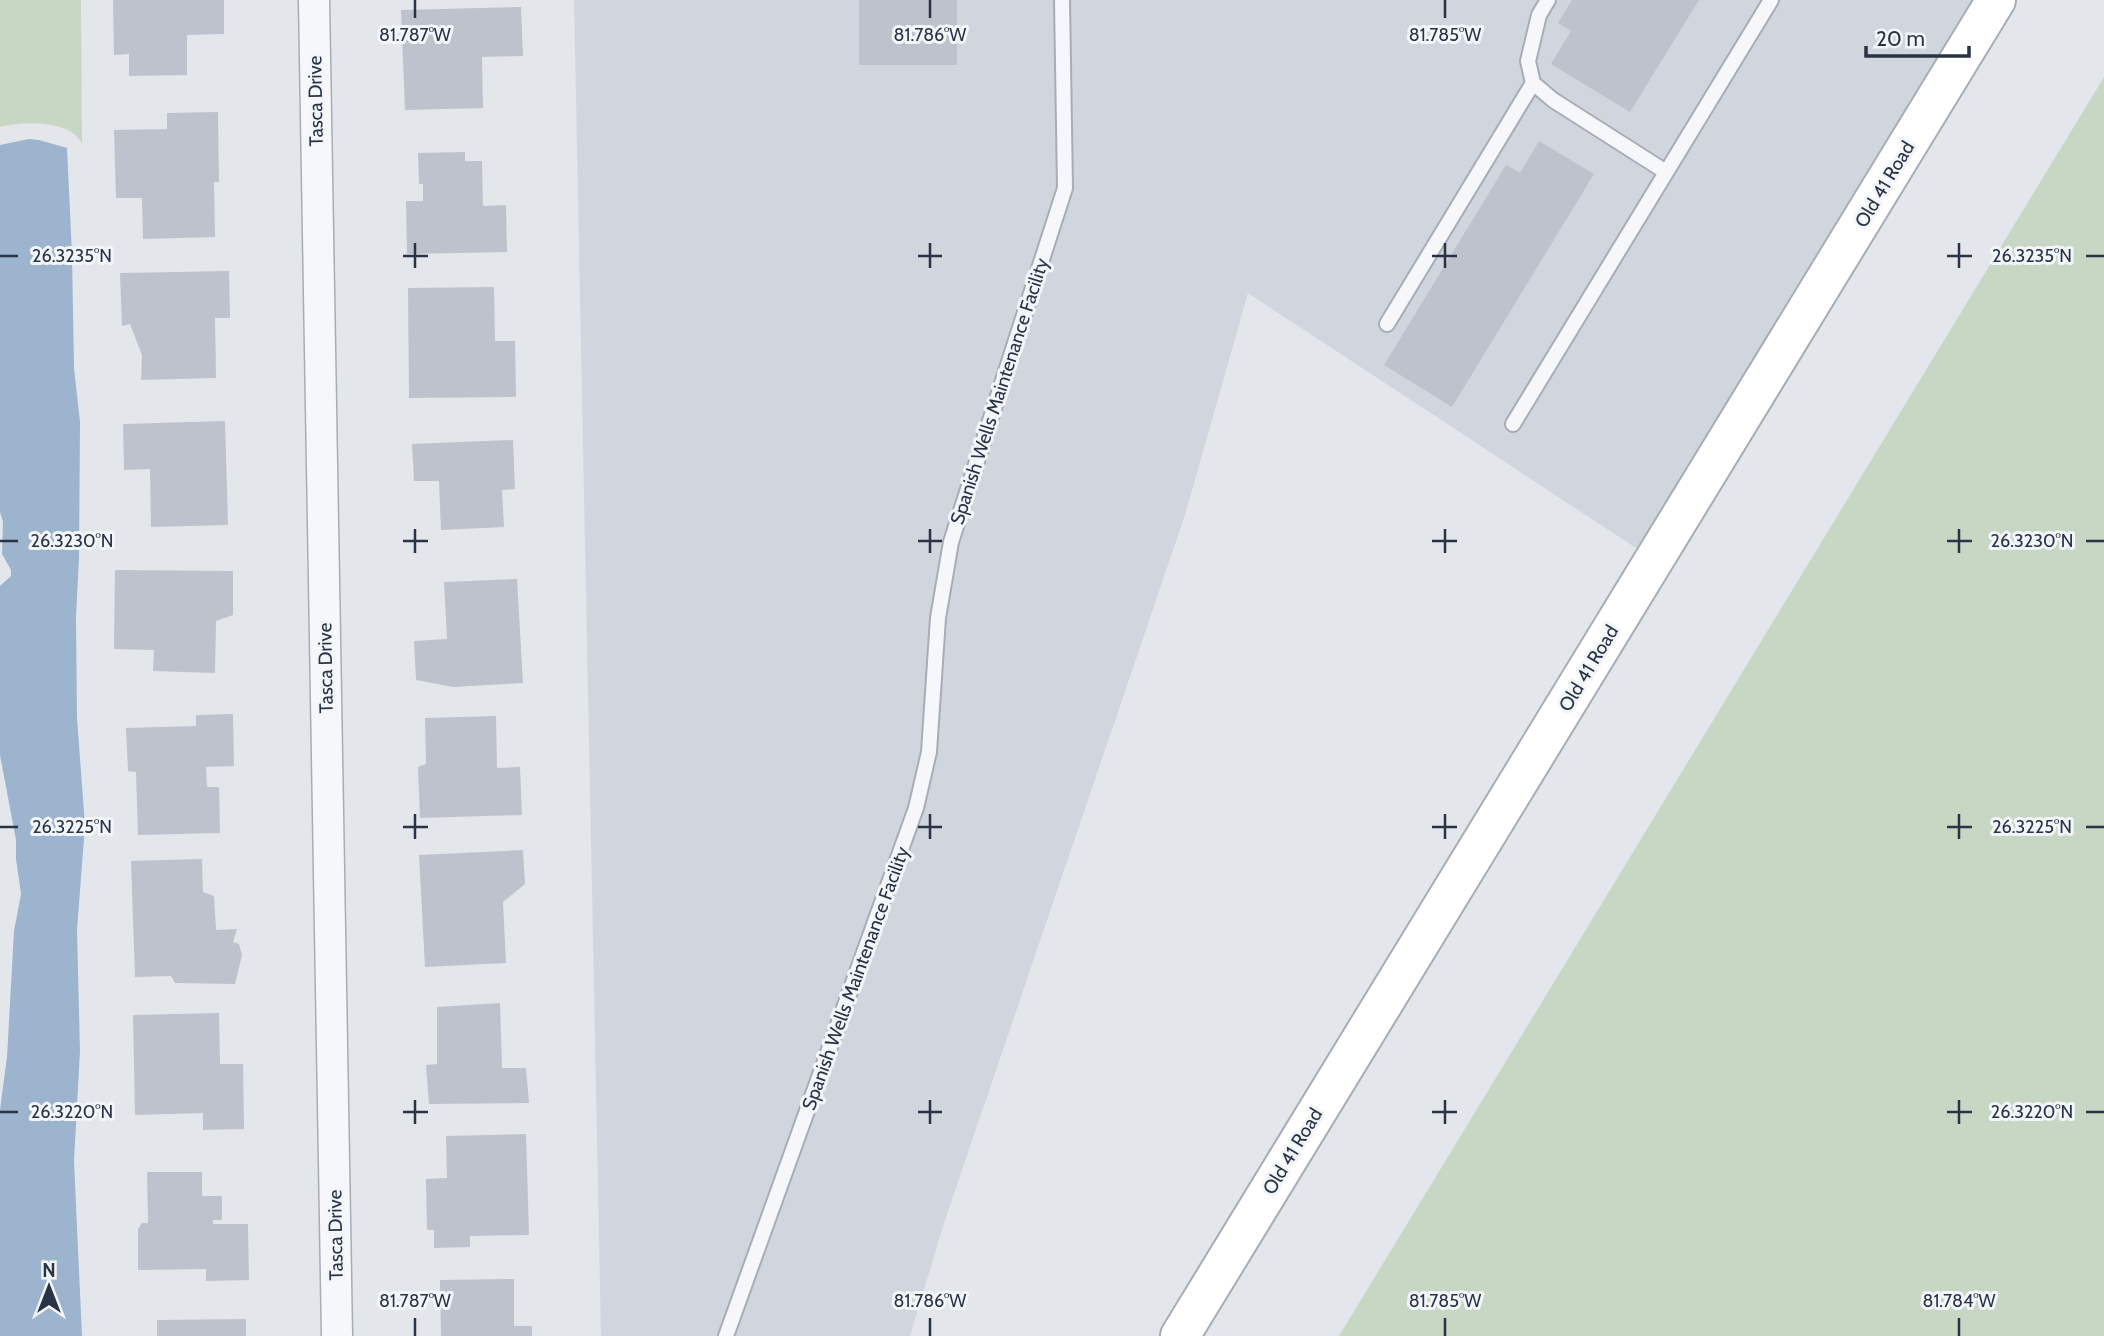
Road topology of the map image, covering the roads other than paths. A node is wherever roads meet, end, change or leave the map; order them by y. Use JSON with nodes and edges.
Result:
{"nodes":[{"id":1,"x":314,"y":0,"type":"edge"},
{"id":2,"x":1062,"y":0,"type":"edge"},
{"id":3,"x":1548,"y":0,"type":"edge"},
{"id":4,"x":1771,"y":0,"type":"edge"},
{"id":5,"x":1996,"y":0,"type":"edge"},
{"id":6,"x":1533,"y":83,"type":"junction"},
{"id":7,"x":1667,"y":172,"type":"junction"},
{"id":8,"x":1387,"y":324,"type":"dead end"},
{"id":9,"x":1513,"y":424,"type":"dead end"},
{"id":10,"x":337,"y":1336,"type":"edge"},
{"id":11,"x":726,"y":1336,"type":"edge"},
{"id":12,"x":1180,"y":1336,"type":"edge"}],
"edges":[{"from":1,"to":10,"type":"street","name":"Tasca Drive"},
{"from":2,"to":11,"type":"lane","name":"Spanish Wells Maintenance Facility"},
{"from":3,"to":6,"type":"lane"},
{"from":4,"to":7,"type":"lane"},
{"from":5,"to":12,"type":"street","name":"Old 41 Road"},
{"from":6,"to":7,"type":"lane"},
{"from":6,"to":8,"type":"lane"},
{"from":7,"to":9,"type":"lane"}]}
